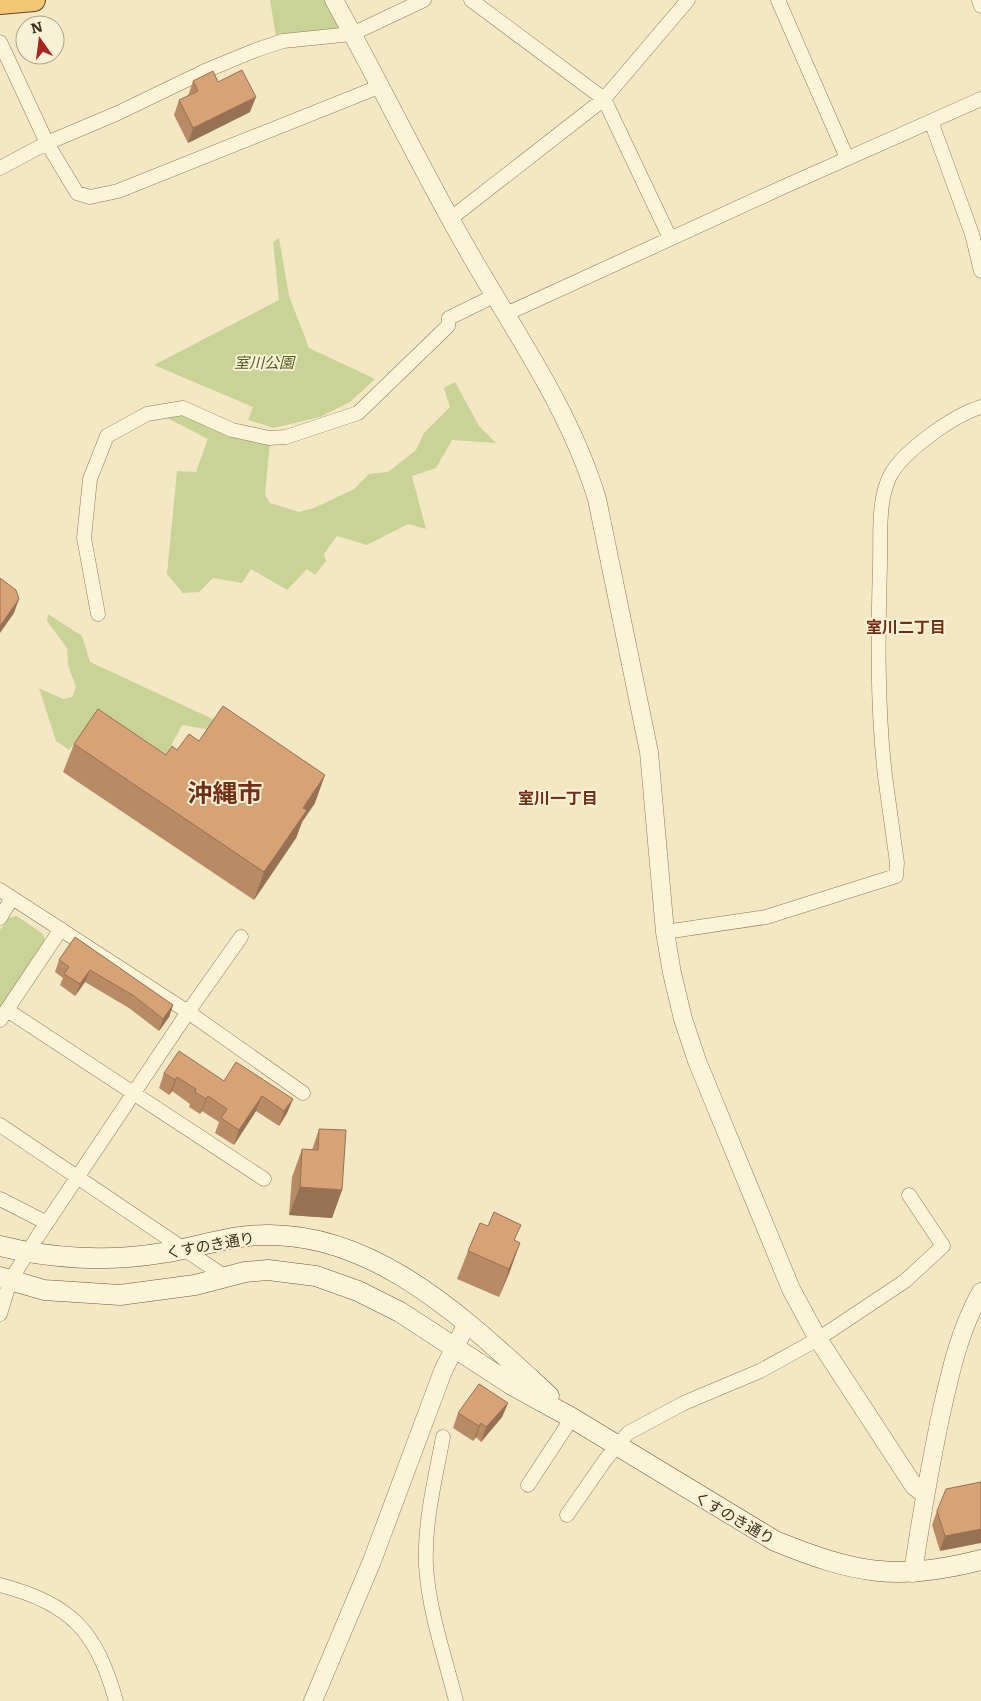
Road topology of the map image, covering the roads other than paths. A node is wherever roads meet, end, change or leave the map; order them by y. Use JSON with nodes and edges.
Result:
{"nodes":[{"id":1,"x":34,"y":0,"type":"edge"},
{"id":2,"x":334,"y":0,"type":"edge"},
{"id":3,"x":424,"y":0,"type":"edge"},
{"id":4,"x":471,"y":0,"type":"edge"},
{"id":5,"x":688,"y":0,"type":"edge"},
{"id":6,"x":778,"y":0,"type":"edge"},
{"id":7,"x":979,"y":0,"type":"edge"},
{"id":8,"x":0,"y":4,"type":"edge"},
{"id":9,"x":981,"y":6,"type":"edge"},
{"id":10,"x":352,"y":34,"type":"junction"},
{"id":11,"x":0,"y":42,"type":"edge"},
{"id":12,"x":381,"y":86,"type":"junction"},
{"id":13,"x":604,"y":99,"type":"junction"},
{"id":14,"x":981,"y":99,"type":"edge"},
{"id":15,"x":931,"y":121,"type":"junction"},
{"id":16,"x":47,"y":142,"type":"junction"},
{"id":17,"x":847,"y":158,"type":"junction"},
{"id":18,"x":0,"y":168,"type":"edge"},
{"id":19,"x":450,"y":219,"type":"junction"},
{"id":20,"x":670,"y":238,"type":"junction"},
{"id":21,"x":981,"y":271,"type":"edge"},
{"id":22,"x":494,"y":296,"type":"junction"},
{"id":23,"x":506,"y":314,"type":"junction"},
{"id":24,"x":981,"y":407,"type":"edge"},
{"id":25,"x":98,"y":614,"type":"dead end"},
{"id":26,"x":0,"y":890,"type":"edge"},
{"id":27,"x":12,"y":898,"type":"junction"},
{"id":28,"x":0,"y":918,"type":"edge"},
{"id":29,"x":61,"y":929,"type":"junction"},
{"id":30,"x":665,"y":932,"type":"junction"},
{"id":31,"x":241,"y":938,"type":"dead end"},
{"id":32,"x":188,"y":1012,"type":"junction"},
{"id":33,"x":4,"y":1015,"type":"edge"},
{"id":34,"x":134,"y":1093,"type":"junction"},
{"id":35,"x":303,"y":1093,"type":"dead end"},
{"id":36,"x":0,"y":1125,"type":"edge"},
{"id":37,"x":78,"y":1178,"type":"junction"},
{"id":38,"x":264,"y":1179,"type":"dead end"},
{"id":39,"x":909,"y":1195,"type":"dead end"},
{"id":40,"x":0,"y":1199,"type":"edge"},
{"id":41,"x":47,"y":1223,"type":"junction"},
{"id":42,"x":0,"y":1246,"type":"edge"},
{"id":43,"x":181,"y":1248,"type":"junction"},
{"id":44,"x":28,"y":1253,"type":"junction"},
{"id":45,"x":224,"y":1276,"type":"junction"},
{"id":46,"x":5,"y":1279,"type":"edge"},
{"id":47,"x":981,"y":1292,"type":"edge"},
{"id":48,"x":0,"y":1314,"type":"edge"},
{"id":49,"x":467,"y":1323,"type":"junction"},
{"id":50,"x":818,"y":1339,"type":"junction"},
{"id":51,"x":454,"y":1346,"type":"junction"},
{"id":52,"x":572,"y":1418,"type":"junction"},
{"id":53,"x":443,"y":1437,"type":"dead end"},
{"id":54,"x":616,"y":1446,"type":"junction"},
{"id":55,"x":528,"y":1485,"type":"dead end"},
{"id":56,"x":924,"y":1494,"type":"junction"},
{"id":57,"x":567,"y":1515,"type":"dead end"},
{"id":58,"x":981,"y":1560,"type":"edge"},
{"id":59,"x":913,"y":1573,"type":"junction"},
{"id":60,"x":0,"y":1585,"type":"edge"},
{"id":61,"x":116,"y":1701,"type":"edge"},
{"id":62,"x":313,"y":1701,"type":"edge"},
{"id":63,"x":456,"y":1701,"type":"edge"}],
"edges":[{"from":1,"to":8,"type":"highway"},
{"from":2,"to":10,"type":"street"},
{"from":3,"to":10,"type":"street"},
{"from":4,"to":13,"type":"street"},
{"from":5,"to":13,"type":"street"},
{"from":6,"to":17,"type":"street"},
{"from":7,"to":9,"type":"street"},
{"from":10,"to":12,"type":"street"},
{"from":10,"to":16,"type":"street"},
{"from":11,"to":16,"type":"street"},
{"from":12,"to":16,"type":"street"},
{"from":12,"to":19,"type":"street"},
{"from":13,"to":19,"type":"street"},
{"from":13,"to":20,"type":"street"},
{"from":14,"to":15,"type":"street"},
{"from":15,"to":17,"type":"street"},
{"from":15,"to":21,"type":"street"},
{"from":16,"to":18,"type":"street"},
{"from":17,"to":20,"type":"street"},
{"from":19,"to":22,"type":"street"},
{"from":20,"to":23,"type":"street"},
{"from":22,"to":23,"type":"street"},
{"from":22,"to":25,"type":"street"},
{"from":23,"to":30,"type":"street"},
{"from":24,"to":30,"type":"street"},
{"from":26,"to":27,"type":"street"},
{"from":27,"to":28,"type":"street"},
{"from":27,"to":29,"type":"street"},
{"from":29,"to":32,"type":"street"},
{"from":29,"to":33,"type":"street"},
{"from":30,"to":50,"type":"street"},
{"from":31,"to":32,"type":"street"},
{"from":32,"to":34,"type":"street"},
{"from":32,"to":35,"type":"street"},
{"from":33,"to":34,"type":"street"},
{"from":34,"to":37,"type":"street"},
{"from":34,"to":38,"type":"street"},
{"from":36,"to":37,"type":"street"},
{"from":37,"to":41,"type":"street"},
{"from":37,"to":43,"type":"street"},
{"from":39,"to":50,"type":"street"},
{"from":40,"to":41,"type":"street"},
{"from":41,"to":44,"type":"street"},
{"from":42,"to":44,"type":"main road","name":"くすのき通り"},
{"from":43,"to":44,"type":"main road","name":"くすのき通り"},
{"from":43,"to":45,"type":"street"},
{"from":43,"to":49,"type":"main road","name":"くすのき通り"},
{"from":44,"to":46,"type":"street"},
{"from":45,"to":46,"type":"main road","name":"くすのき通り"},
{"from":45,"to":51,"type":"main road","name":"くすのき通り"},
{"from":46,"to":48,"type":"street"},
{"from":47,"to":56,"type":"street"},
{"from":49,"to":51,"type":"street"},
{"from":49,"to":52,"type":"main road","name":"くすのき通り"},
{"from":50,"to":54,"type":"street"},
{"from":50,"to":56,"type":"street"},
{"from":51,"to":52,"type":"main road","name":"くすのき通り"},
{"from":51,"to":62,"type":"street"},
{"from":52,"to":54,"type":"main road","name":"くすのき通り"},
{"from":52,"to":55,"type":"street"},
{"from":53,"to":63,"type":"street"},
{"from":54,"to":57,"type":"street"},
{"from":54,"to":59,"type":"main road","name":"くすのき通り"},
{"from":56,"to":59,"type":"street"},
{"from":58,"to":59,"type":"main road","name":"くすのき通り"},
{"from":60,"to":61,"type":"street"}]}
